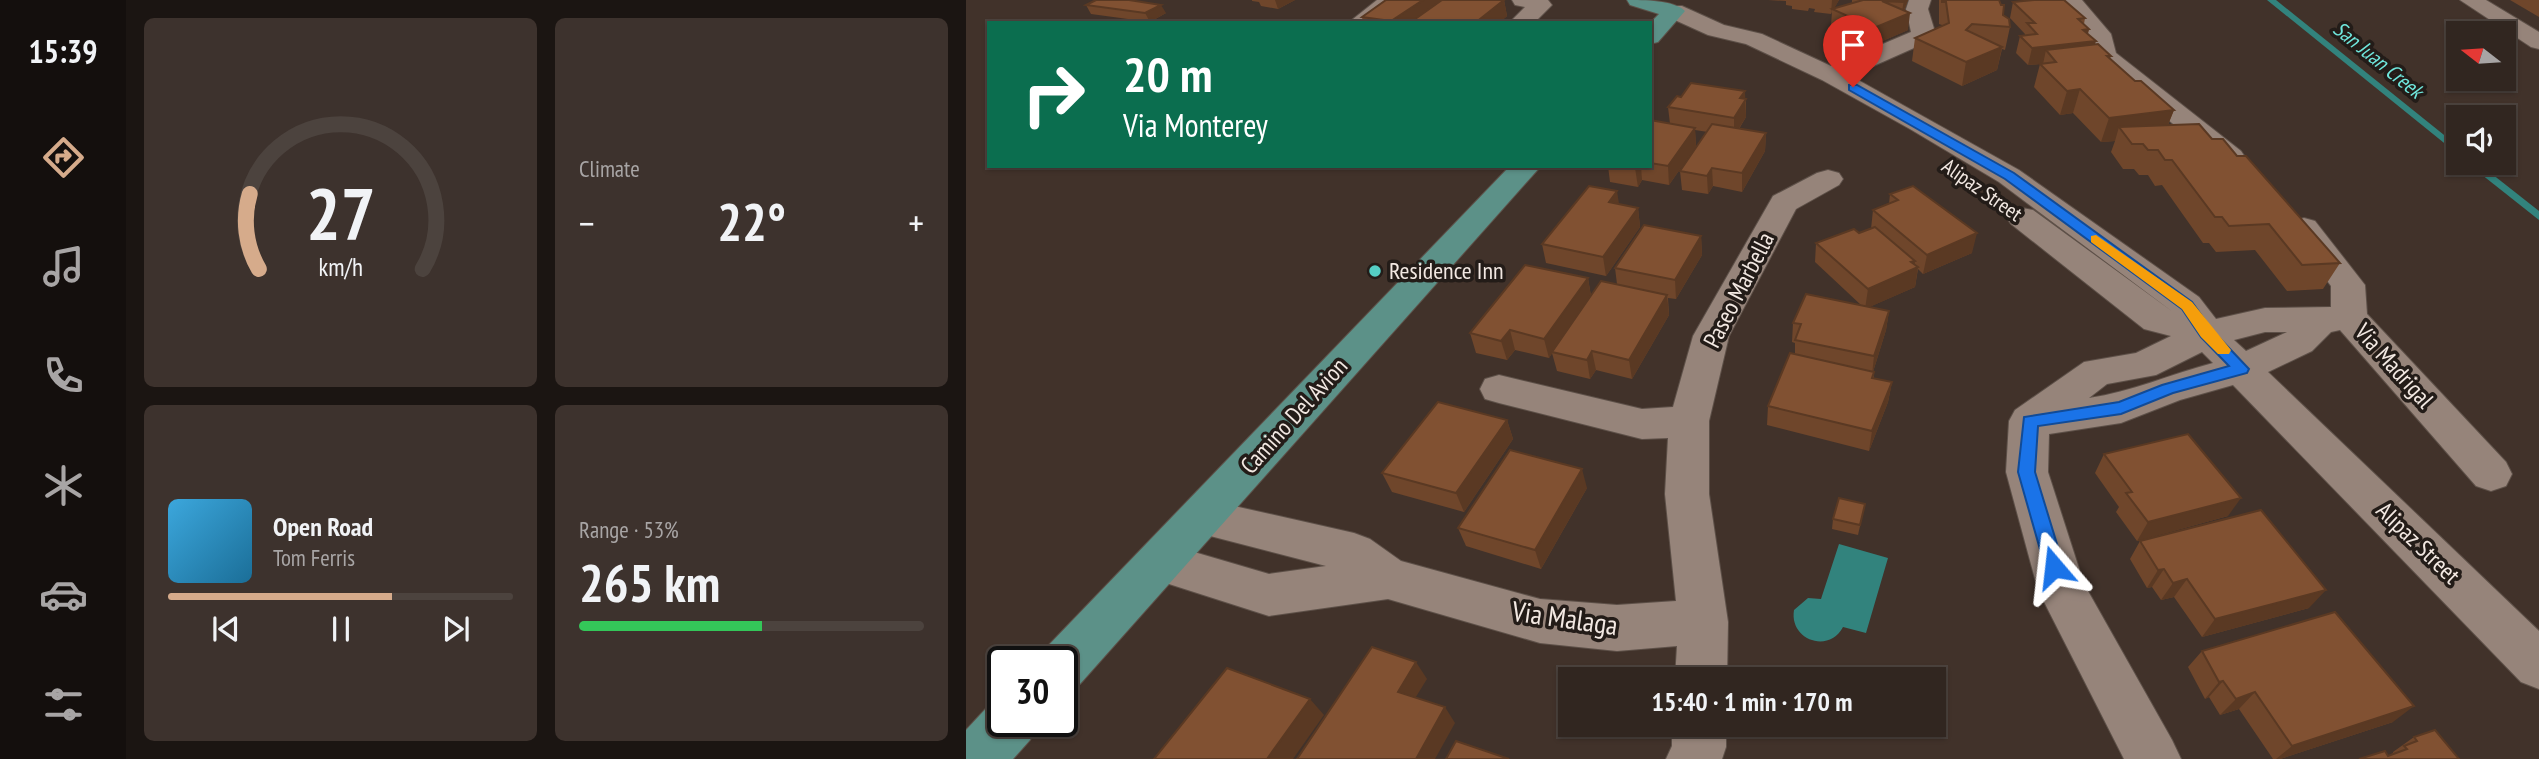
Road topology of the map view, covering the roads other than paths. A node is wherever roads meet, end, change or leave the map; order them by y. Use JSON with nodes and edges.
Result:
{"nodes":[{"id":1,"x":1392,"y":0,"type":"edge"},
{"id":2,"x":1522,"y":0,"type":"edge"},
{"id":3,"x":1638,"y":0,"type":"edge"},
{"id":4,"x":1920,"y":0,"type":"edge"},
{"id":5,"x":2048,"y":0,"type":"edge"},
{"id":6,"x":2471,"y":0,"type":"edge"},
{"id":7,"x":1674,"y":12,"type":"junction"},
{"id":8,"x":1363,"y":21,"type":"edge"},
{"id":9,"x":1522,"y":21,"type":"edge"},
{"id":10,"x":1716,"y":30,"type":"junction"},
{"id":11,"x":1652,"y":35,"type":"edge"},
{"id":12,"x":2539,"y":42,"type":"edge"},
{"id":13,"x":1831,"y":75,"type":"junction"},
{"id":14,"x":1525,"y":168,"type":"edge"},
{"id":15,"x":1828,"y":179,"type":"dead end"},
{"id":16,"x":2257,"y":180,"type":"edge"},
{"id":17,"x":2286,"y":205,"type":"edge"},
{"id":18,"x":2334,"y":319,"type":"junction"},
{"id":19,"x":2207,"y":334,"type":"junction"},
{"id":20,"x":2241,"y":369,"type":"junction"},
{"id":21,"x":1499,"y":389,"type":"dead end"},
{"id":22,"x":1689,"y":421,"type":"junction"},
{"id":23,"x":2029,"y":421,"type":"junction"},
{"id":24,"x":2491,"y":474,"type":"dead end"},
{"id":25,"x":1203,"y":517,"type":"junction"},
{"id":26,"x":1160,"y":562,"type":"junction"},
{"id":27,"x":1388,"y":578,"type":"junction"},
{"id":28,"x":1703,"y":622,"type":"junction"},
{"id":29,"x":1078,"y":650,"type":"edge"},
{"id":30,"x":2539,"y":664,"type":"edge"},
{"id":31,"x":1701,"y":667,"type":"edge"},
{"id":32,"x":996,"y":737,"type":"edge"},
{"id":33,"x":1699,"y":737,"type":"edge"},
{"id":34,"x":976,"y":759,"type":"edge"},
{"id":35,"x":1694,"y":759,"type":"edge"},
{"id":36,"x":2153,"y":759,"type":"edge"}],
"edges":[{"from":1,"to":8,"type":"street"},
{"from":2,"to":9,"type":"street"},
{"from":3,"to":7,"type":"main road","name":"Alipaz Street"},
{"from":4,"to":13,"type":"street"},
{"from":5,"to":16,"type":"street"},
{"from":6,"to":12,"type":"street"},
{"from":7,"to":10,"type":"street","name":"Alipaz Street"},
{"from":7,"to":11,"type":"main road"},
{"from":10,"to":13,"type":"street","name":"Alipaz Street"},
{"from":10,"to":19,"type":"street","name":"Alipaz Street"},
{"from":13,"to":19,"type":"street","name":"Alipaz Street"},
{"from":14,"to":25,"type":"main road","name":"Camino Del Avion"},
{"from":15,"to":22,"type":"street","name":"Paseo Marbella"},
{"from":17,"to":18,"type":"street","name":"Via Madrigal"},
{"from":18,"to":19,"type":"street"},
{"from":18,"to":20,"type":"street"},
{"from":18,"to":24,"type":"street","name":"Via Madrigal"},
{"from":19,"to":20,"type":"street","name":"Alipaz Street"},
{"from":19,"to":23,"type":"street"},
{"from":20,"to":23,"type":"street"},
{"from":20,"to":30,"type":"street","name":"Alipaz Street"},
{"from":21,"to":22,"type":"street"},
{"from":22,"to":28,"type":"street","name":"Paseo Marbella"},
{"from":23,"to":36,"type":"street"},
{"from":25,"to":26,"type":"main road","name":"Camino Del Avion"},
{"from":25,"to":27,"type":"street","name":"Via Malaga"},
{"from":26,"to":27,"type":"street","name":"Via Malaga"},
{"from":26,"to":29,"type":"main road","name":"Camino Del Avion"},
{"from":27,"to":28,"type":"street","name":"Via Malaga"},
{"from":28,"to":31,"type":"street","name":"Paseo Marbella"},
{"from":32,"to":34,"type":"main road"},
{"from":33,"to":35,"type":"street"}]}
